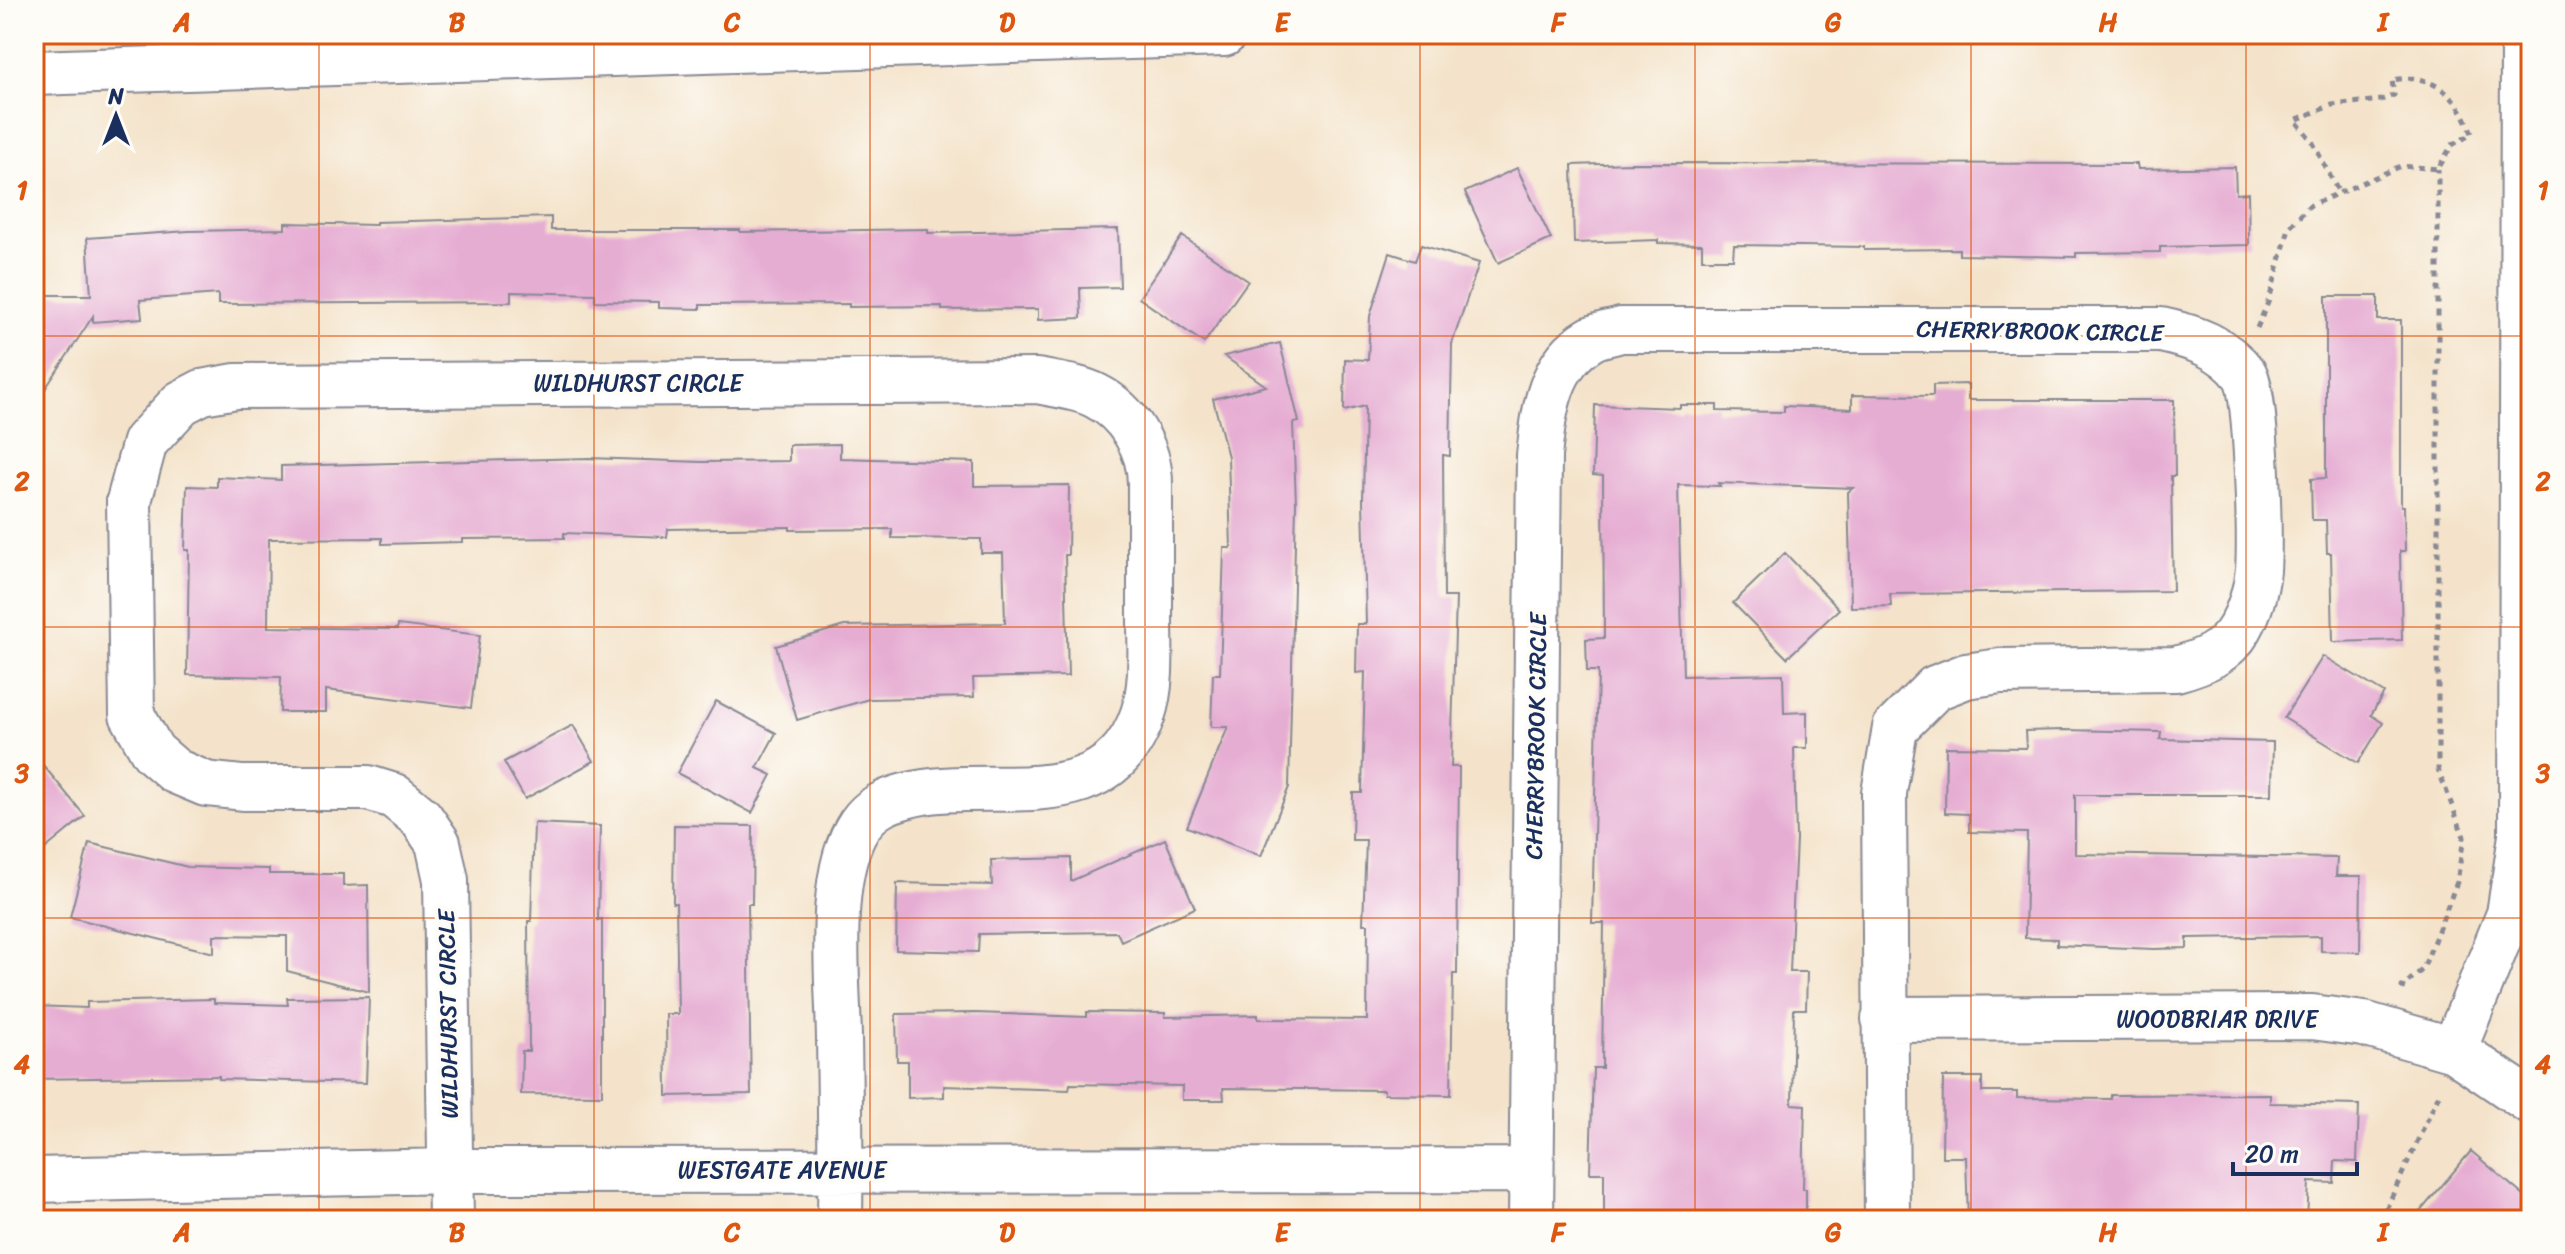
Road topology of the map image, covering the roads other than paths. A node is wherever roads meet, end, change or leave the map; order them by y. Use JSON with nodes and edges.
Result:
{"nodes":[{"id":1,"x":1224,"y":34,"type":"edge"},
{"id":2,"x":2523,"y":34,"type":"edge"},
{"id":3,"x":34,"y":73,"type":"edge"},
{"id":4,"x":1884,"y":1019,"type":"junction"},
{"id":5,"x":2461,"y":1032,"type":"junction"},
{"id":6,"x":2531,"y":1102,"type":"edge"},
{"id":7,"x":841,"y":1170,"type":"junction"},
{"id":8,"x":1530,"y":1170,"type":"junction"},
{"id":9,"x":450,"y":1171,"type":"junction"},
{"id":10,"x":34,"y":1180,"type":"edge"},
{"id":11,"x":451,"y":1220,"type":"edge"},
{"id":12,"x":840,"y":1220,"type":"edge"},
{"id":13,"x":1531,"y":1220,"type":"edge"},
{"id":14,"x":1887,"y":1220,"type":"edge"}],
"edges":[{"from":1,"to":3,"type":"street"},
{"from":2,"to":5,"type":"street"},
{"from":4,"to":5,"type":"street","name":"WOODBRIAR DRIVE"},
{"from":4,"to":8,"type":"street","name":"CHERRYBROOK CIRCLE"},
{"from":4,"to":14,"type":"street"},
{"from":5,"to":6,"type":"street","name":"WOODBRIAR DRIVE"},
{"from":7,"to":8,"type":"street","name":"WESTGATE AVENUE"},
{"from":7,"to":9,"type":"street","name":"WESTGATE AVENUE"},
{"from":7,"to":9,"type":"street","name":"WILDHURST CIRCLE"},
{"from":7,"to":12,"type":"street","name":"WILDHURST CIRCLE"},
{"from":8,"to":13,"type":"street","name":"CHERRYBROOK CIRCLE"},
{"from":9,"to":10,"type":"street","name":"WESTGATE AVENUE"},
{"from":9,"to":11,"type":"street","name":"WILDHURST CIRCLE"}]}
